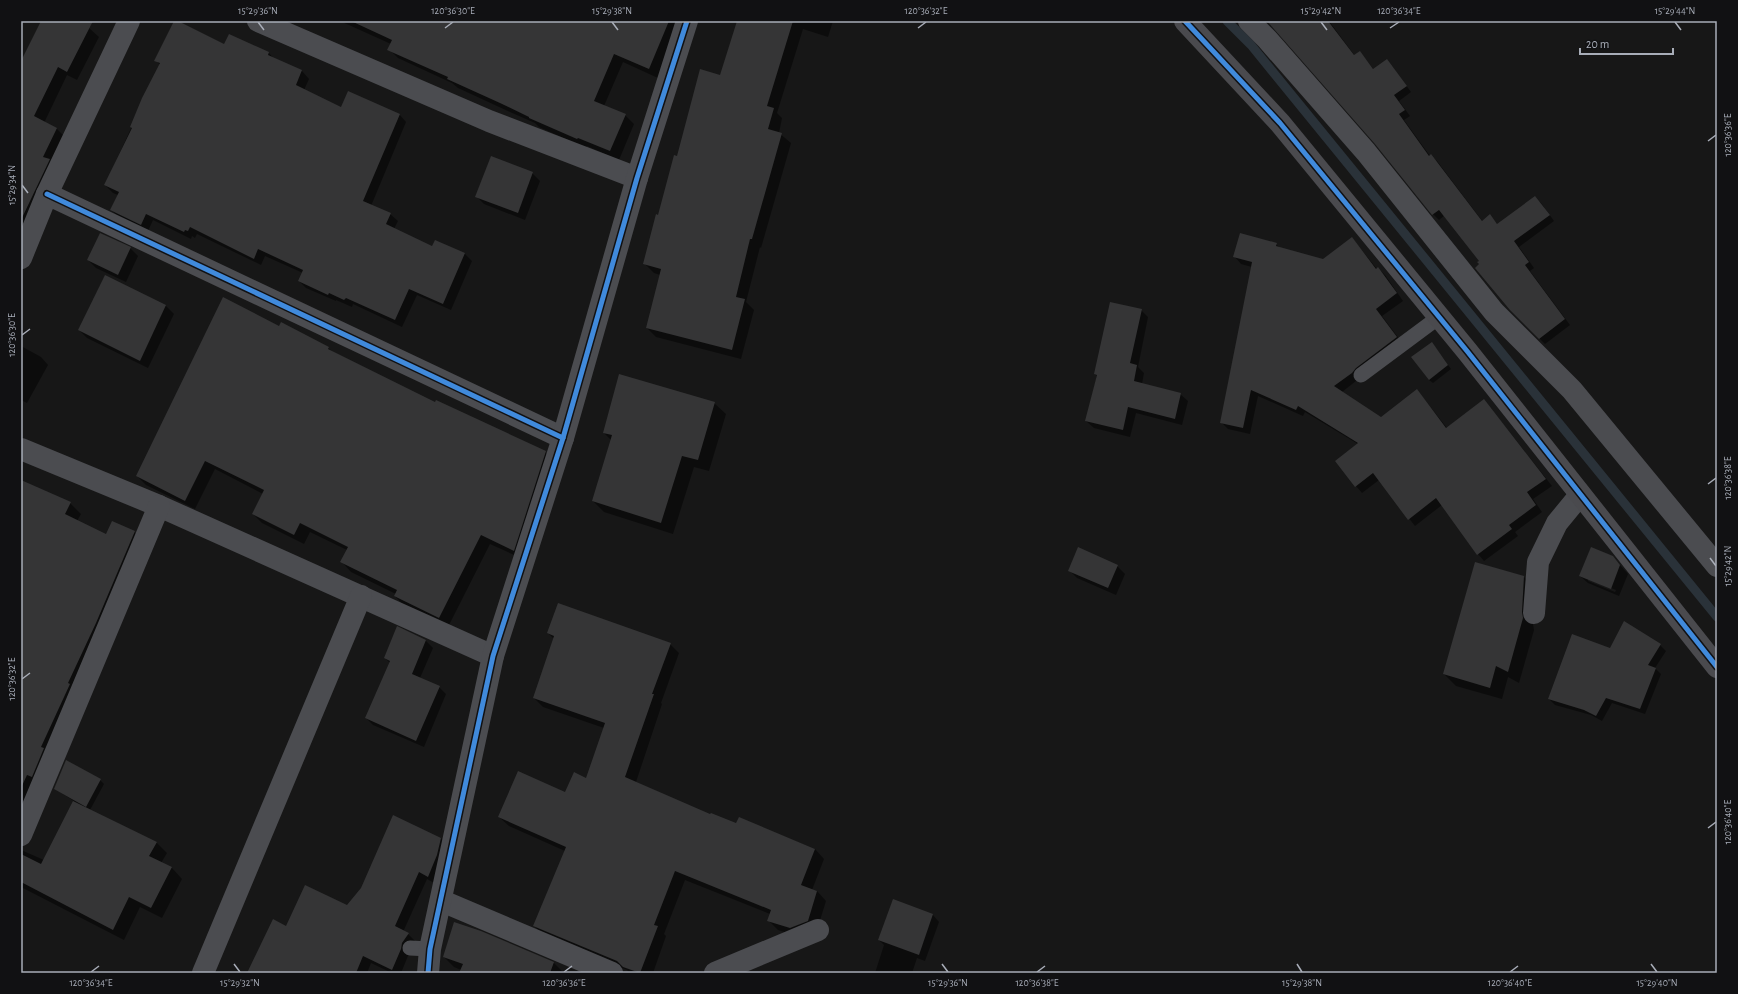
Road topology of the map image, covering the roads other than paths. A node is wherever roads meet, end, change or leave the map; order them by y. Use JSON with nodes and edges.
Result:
{"nodes":[{"id":1,"x":129,"y":21,"type":"edge"},
{"id":2,"x":258,"y":21,"type":"edge"},
{"id":3,"x":687,"y":21,"type":"edge"},
{"id":4,"x":1185,"y":21,"type":"edge"},
{"id":5,"x":1249,"y":21,"type":"edge"},
{"id":6,"x":637,"y":178,"type":"junction"},
{"id":7,"x":47,"y":194,"type":"junction"},
{"id":8,"x":21,"y":258,"type":"edge"},
{"id":9,"x":1439,"y":318,"type":"junction"},
{"id":10,"x":1361,"y":375,"type":"dead end"},
{"id":11,"x":563,"y":438,"type":"junction"},
{"id":12,"x":21,"y":449,"type":"edge"},
{"id":13,"x":1580,"y":495,"type":"junction"},
{"id":14,"x":159,"y":506,"type":"junction"},
{"id":15,"x":1717,"y":566,"type":"edge"},
{"id":16,"x":361,"y":596,"type":"junction"},
{"id":17,"x":1534,"y":613,"type":"dead end"},
{"id":18,"x":494,"y":656,"type":"junction"},
{"id":19,"x":1717,"y":667,"type":"edge"},
{"id":20,"x":21,"y":835,"type":"edge"},
{"id":21,"x":442,"y":901,"type":"junction"},
{"id":22,"x":818,"y":930,"type":"dead end"},
{"id":23,"x":203,"y":973,"type":"edge"},
{"id":24,"x":428,"y":973,"type":"edge"},
{"id":25,"x":612,"y":973,"type":"edge"},
{"id":26,"x":715,"y":973,"type":"edge"}],
"edges":[{"from":1,"to":7,"type":"street"},
{"from":2,"to":6,"type":"street"},
{"from":3,"to":6,"type":"street"},
{"from":4,"to":9,"type":"street"},
{"from":5,"to":15,"type":"street"},
{"from":6,"to":11,"type":"street"},
{"from":7,"to":8,"type":"street"},
{"from":7,"to":11,"type":"street"},
{"from":9,"to":10,"type":"lane"},
{"from":9,"to":13,"type":"street"},
{"from":11,"to":18,"type":"street"},
{"from":12,"to":14,"type":"street"},
{"from":13,"to":17,"type":"street"},
{"from":13,"to":19,"type":"street"},
{"from":14,"to":16,"type":"street"},
{"from":14,"to":20,"type":"street"},
{"from":16,"to":18,"type":"street"},
{"from":16,"to":23,"type":"street"},
{"from":18,"to":21,"type":"street"},
{"from":21,"to":24,"type":"street"},
{"from":21,"to":25,"type":"street"},
{"from":22,"to":26,"type":"street"}]}
